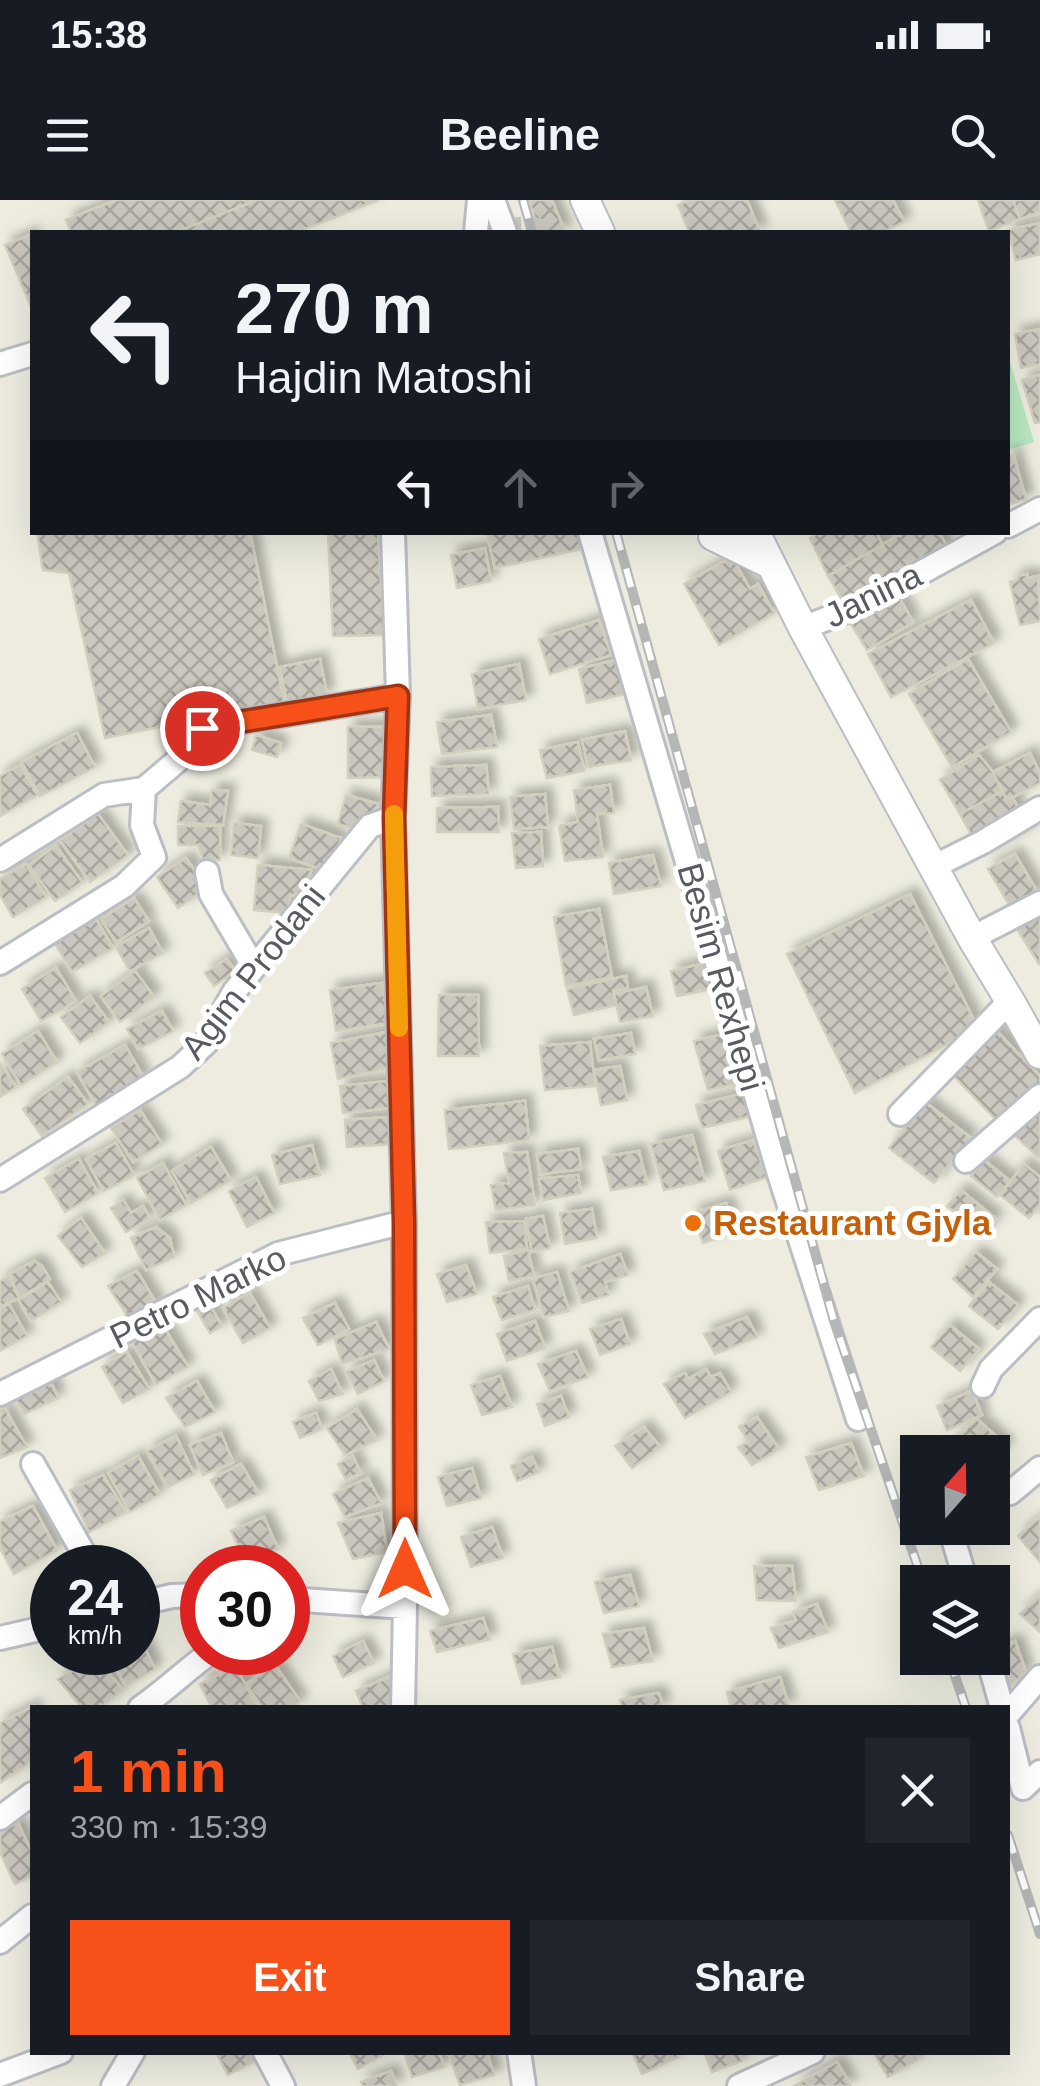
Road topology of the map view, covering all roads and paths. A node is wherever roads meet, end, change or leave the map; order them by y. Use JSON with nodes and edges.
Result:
{"nodes":[{"id":1,"x":478,"y":200,"type":"edge"},
{"id":2,"x":493,"y":200,"type":"edge"},
{"id":3,"x":585,"y":200,"type":"edge"},
{"id":4,"x":476,"y":230,"type":"edge"},
{"id":5,"x":504,"y":230,"type":"edge"},
{"id":6,"x":599,"y":230,"type":"edge"},
{"id":7,"x":30,"y":355,"type":"edge"},
{"id":8,"x":0,"y":364,"type":"edge"},
{"id":9,"x":1040,"y":509,"type":"edge"},
{"id":10,"x":1010,"y":525,"type":"edge"},
{"id":11,"x":393,"y":535,"type":"edge"},
{"id":12,"x":591,"y":535,"type":"edge"},
{"id":13,"x":712,"y":535,"type":"edge"},
{"id":14,"x":755,"y":535,"type":"edge"},
{"id":15,"x":990,"y":535,"type":"edge"},
{"id":16,"x":768,"y":563,"type":"junction"},
{"id":17,"x":803,"y":628,"type":"junction"},
{"id":18,"x":398,"y":696,"type":"junction"},
{"id":19,"x":144,"y":789,"type":"junction"},
{"id":20,"x":1040,"y":808,"type":"edge"},
{"id":21,"x":394,"y":818,"type":"junction"},
{"id":22,"x":0,"y":860,"type":"edge"},
{"id":23,"x":933,"y":867,"type":"junction"},
{"id":24,"x":207,"y":872,"type":"dead end"},
{"id":25,"x":1040,"y":904,"type":"edge"},
{"id":26,"x":972,"y":938,"type":"junction"},
{"id":27,"x":0,"y":963,"type":"edge"},
{"id":28,"x":254,"y":966,"type":"junction"},
{"id":29,"x":1010,"y":1000,"type":"junction"},
{"id":30,"x":1040,"y":1054,"type":"edge"},
{"id":31,"x":1040,"y":1096,"type":"edge"},
{"id":32,"x":900,"y":1114,"type":"dead end"},
{"id":33,"x":966,"y":1161,"type":"dead end"},
{"id":34,"x":0,"y":1180,"type":"edge"},
{"id":35,"x":404,"y":1222,"type":"junction"},
{"id":36,"x":1040,"y":1319,"type":"edge"},
{"id":37,"x":983,"y":1386,"type":"dead end"},
{"id":38,"x":0,"y":1394,"type":"edge"},
{"id":39,"x":858,"y":1419,"type":"dead end"},
{"id":40,"x":33,"y":1464,"type":"dead end"},
{"id":41,"x":1040,"y":1468,"type":"edge"},
{"id":42,"x":1010,"y":1493,"type":"dead end"},
{"id":43,"x":79,"y":1545,"type":"edge"},
{"id":44,"x":310,"y":1601,"type":"edge"},
{"id":45,"x":405,"y":1607,"type":"junction"},
{"id":46,"x":30,"y":1631,"type":"edge"},
{"id":47,"x":0,"y":1638,"type":"edge"},
{"id":48,"x":182,"y":1675,"type":"edge"},
{"id":49,"x":993,"y":1675,"type":"edge"},
{"id":50,"x":1040,"y":1677,"type":"edge"},
{"id":51,"x":144,"y":1705,"type":"edge"},
{"id":52,"x":403,"y":1705,"type":"edge"},
{"id":53,"x":1001,"y":1705,"type":"edge"},
{"id":54,"x":1010,"y":1712,"type":"edge"},
{"id":55,"x":1010,"y":1733,"type":"edge"},
{"id":56,"x":1031,"y":1780,"type":"edge"},
{"id":57,"x":30,"y":1796,"type":"edge"},
{"id":58,"x":0,"y":1818,"type":"edge"},
{"id":59,"x":30,"y":1918,"type":"edge"},
{"id":60,"x":0,"y":1942,"type":"edge"},
{"id":61,"x":53,"y":2055,"type":"edge"},
{"id":62,"x":131,"y":2055,"type":"edge"},
{"id":63,"x":267,"y":2055,"type":"edge"},
{"id":64,"x":519,"y":2055,"type":"edge"},
{"id":65,"x":806,"y":2055,"type":"edge"},
{"id":66,"x":0,"y":2075,"type":"edge"},
{"id":67,"x":112,"y":2086,"type":"edge"},
{"id":68,"x":283,"y":2086,"type":"edge"},
{"id":69,"x":524,"y":2086,"type":"edge"},
{"id":70,"x":739,"y":2086,"type":"edge"}],
"edges":[{"from":1,"to":4,"type":"street"},
{"from":2,"to":5,"type":"street"},
{"from":3,"to":6,"type":"street"},
{"from":7,"to":8,"type":"street"},
{"from":9,"to":10,"type":"street"},
{"from":11,"to":18,"type":"street"},
{"from":12,"to":39,"type":"street","name":"Besim Rexhepi"},
{"from":13,"to":16,"type":"street"},
{"from":14,"to":16,"type":"street"},
{"from":15,"to":17,"type":"street","name":"Janina"},
{"from":16,"to":17,"type":"street"},
{"from":17,"to":23,"type":"street"},
{"from":18,"to":19,"type":"street"},
{"from":18,"to":21,"type":"street"},
{"from":19,"to":22,"type":"street"},
{"from":19,"to":27,"type":"street"},
{"from":20,"to":23,"type":"street"},
{"from":21,"to":28,"type":"street","name":"Agim Prodani"},
{"from":21,"to":35,"type":"street"},
{"from":23,"to":26,"type":"street"},
{"from":24,"to":28,"type":"street"},
{"from":25,"to":26,"type":"street"},
{"from":26,"to":29,"type":"street"},
{"from":28,"to":34,"type":"street","name":"Agim Prodani"},
{"from":29,"to":30,"type":"street"},
{"from":29,"to":32,"type":"street"},
{"from":31,"to":33,"type":"street"},
{"from":35,"to":38,"type":"street","name":"Petro Marko"},
{"from":35,"to":45,"type":"street"},
{"from":36,"to":37,"type":"street"},
{"from":40,"to":43,"type":"street"},
{"from":41,"to":42,"type":"street"},
{"from":44,"to":45,"type":"street"},
{"from":45,"to":52,"type":"street"},
{"from":46,"to":47,"type":"street"},
{"from":48,"to":51,"type":"street"},
{"from":49,"to":53,"type":"street"},
{"from":50,"to":54,"type":"street"},
{"from":55,"to":56,"type":"street"},
{"from":57,"to":58,"type":"street"},
{"from":59,"to":60,"type":"street"},
{"from":61,"to":66,"type":"street"},
{"from":62,"to":67,"type":"street"},
{"from":63,"to":68,"type":"street"},
{"from":64,"to":69,"type":"street"},
{"from":65,"to":70,"type":"street"}]}
